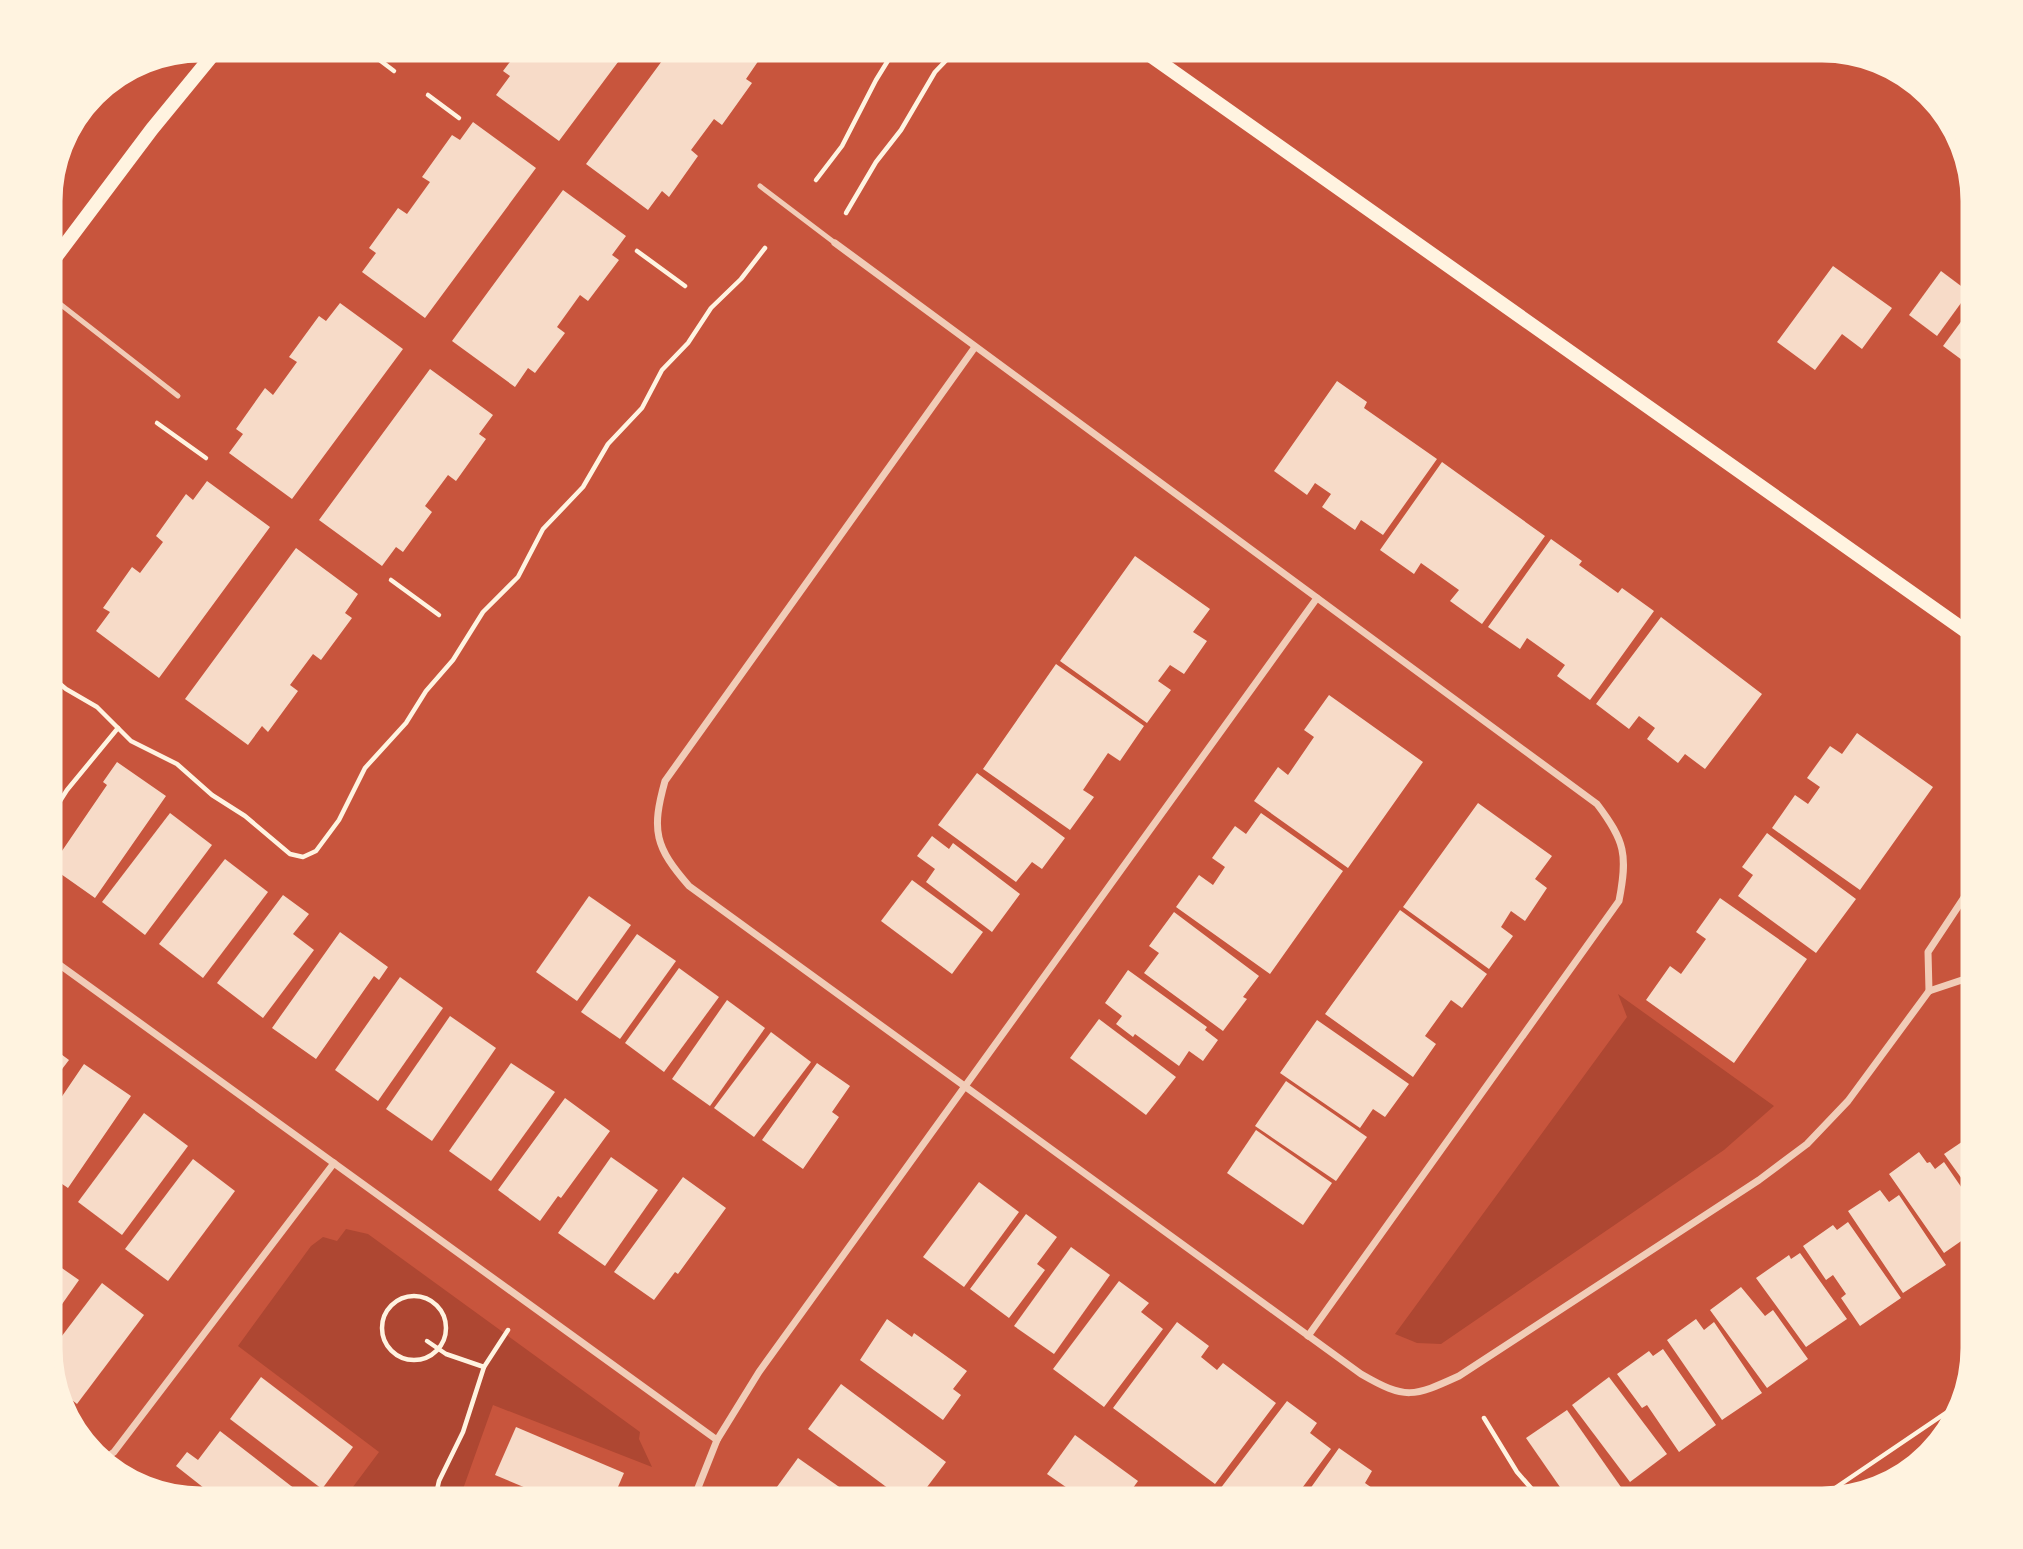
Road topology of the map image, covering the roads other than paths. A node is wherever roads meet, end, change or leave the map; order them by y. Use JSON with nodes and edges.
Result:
{"nodes":[{"id":1,"x":210,"y":58,"type":"edge"},
{"id":2,"x":1154,"y":58,"type":"edge"},
{"id":3,"x":760,"y":186,"type":"dead end"},
{"id":4,"x":835,"y":243,"type":"joint"},
{"id":5,"x":58,"y":254,"type":"edge"},
{"id":6,"x":58,"y":302,"type":"edge"},
{"id":7,"x":975,"y":347,"type":"junction"},
{"id":8,"x":177,"y":396,"type":"dead end"},
{"id":9,"x":1317,"y":598,"type":"junction"},
{"id":10,"x":1965,"y":630,"type":"edge"},
{"id":11,"x":1965,"y":897,"type":"edge"},
{"id":12,"x":58,"y":964,"type":"edge"},
{"id":13,"x":1965,"y":979,"type":"edge"},
{"id":14,"x":1929,"y":992,"type":"junction"},
{"id":15,"x":965,"y":1087,"type":"junction"},
{"id":16,"x":334,"y":1163,"type":"junction"},
{"id":17,"x":1308,"y":1336,"type":"junction"},
{"id":18,"x":717,"y":1440,"type":"junction"},
{"id":19,"x":108,"y":1456,"type":"edge"},
{"id":20,"x":697,"y":1491,"type":"edge"}],
"edges":[{"from":1,"to":5,"type":"main road"},
{"from":2,"to":10,"type":"main road"},
{"from":3,"to":4,"type":"lane"},
{"from":4,"to":7,"type":"street"},
{"from":6,"to":8,"type":"lane"},
{"from":7,"to":9,"type":"street"},
{"from":7,"to":15,"type":"street"},
{"from":9,"to":15,"type":"street"},
{"from":9,"to":17,"type":"street"},
{"from":11,"to":14,"type":"street"},
{"from":12,"to":16,"type":"street"},
{"from":13,"to":14,"type":"street"},
{"from":14,"to":17,"type":"street"},
{"from":15,"to":17,"type":"street"},
{"from":15,"to":18,"type":"street"},
{"from":16,"to":18,"type":"street"},
{"from":16,"to":19,"type":"street"},
{"from":18,"to":20,"type":"street"}]}
